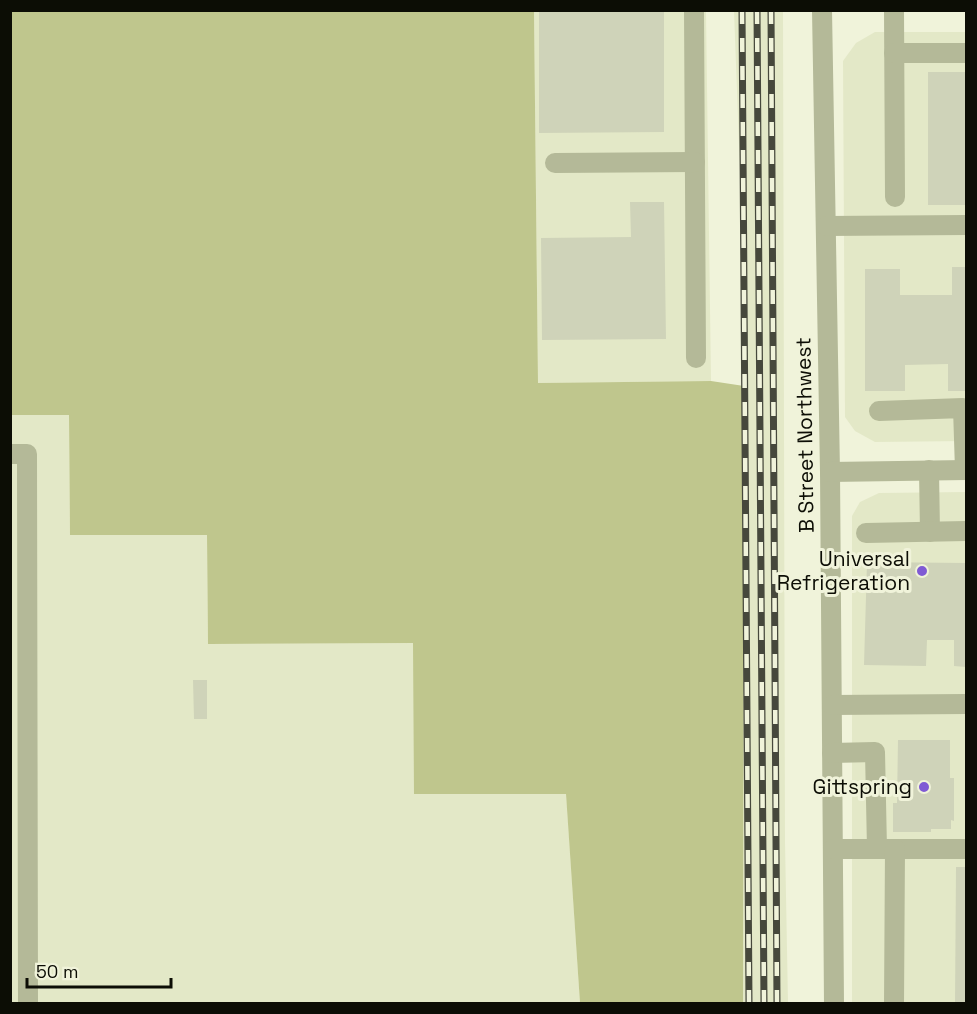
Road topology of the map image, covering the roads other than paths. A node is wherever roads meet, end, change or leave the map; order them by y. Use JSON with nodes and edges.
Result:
{"nodes":[{"id":1,"x":694,"y":10,"type":"edge"},
{"id":2,"x":822,"y":10,"type":"edge"},
{"id":3,"x":894,"y":10,"type":"edge"},
{"id":4,"x":966,"y":52,"type":"edge"},
{"id":5,"x":894,"y":53,"type":"junction"},
{"id":6,"x":695,"y":162,"type":"junction"},
{"id":7,"x":555,"y":164,"type":"dead end"},
{"id":8,"x":895,"y":197,"type":"dead end"},
{"id":9,"x":966,"y":225,"type":"edge"},
{"id":10,"x":826,"y":226,"type":"junction"},
{"id":11,"x":696,"y":358,"type":"dead end"},
{"id":12,"x":879,"y":411,"type":"dead end"},
{"id":13,"x":10,"y":454,"type":"edge"},
{"id":14,"x":966,"y":470,"type":"edge"},
{"id":15,"x":929,"y":471,"type":"junction"},
{"id":16,"x":830,"y":472,"type":"junction"},
{"id":17,"x":966,"y":531,"type":"edge"},
{"id":18,"x":930,"y":532,"type":"junction"},
{"id":19,"x":866,"y":533,"type":"dead end"},
{"id":20,"x":966,"y":704,"type":"edge"},
{"id":21,"x":832,"y":705,"type":"junction"},
{"id":22,"x":832,"y":753,"type":"junction"},
{"id":23,"x":833,"y":849,"type":"junction"},
{"id":24,"x":886,"y":849,"type":"junction"},
{"id":25,"x":966,"y":849,"type":"edge"},
{"id":26,"x":28,"y":1004,"type":"edge"},
{"id":27,"x":834,"y":1004,"type":"edge"},
{"id":28,"x":894,"y":1004,"type":"edge"}],
"edges":[{"from":1,"to":6,"type":"street"},
{"from":2,"to":10,"type":"street","name":"B Street Northwest"},
{"from":3,"to":5,"type":"street"},
{"from":4,"to":5,"type":"street"},
{"from":5,"to":8,"type":"street"},
{"from":6,"to":7,"type":"street"},
{"from":6,"to":11,"type":"street"},
{"from":9,"to":10,"type":"street"},
{"from":10,"to":16,"type":"street","name":"B Street Northwest"},
{"from":12,"to":14,"type":"street"},
{"from":13,"to":26,"type":"street"},
{"from":14,"to":15,"type":"street"},
{"from":15,"to":16,"type":"street"},
{"from":15,"to":18,"type":"street"},
{"from":16,"to":21,"type":"street","name":"B Street Northwest"},
{"from":17,"to":18,"type":"street"},
{"from":18,"to":19,"type":"street"},
{"from":20,"to":21,"type":"street"},
{"from":21,"to":22,"type":"street","name":"B Street Northwest"},
{"from":22,"to":23,"type":"street","name":"B Street Northwest"},
{"from":22,"to":24,"type":"street"},
{"from":23,"to":24,"type":"street"},
{"from":23,"to":27,"type":"street","name":"B Street Northwest"},
{"from":24,"to":25,"type":"street"},
{"from":24,"to":28,"type":"street"}]}
